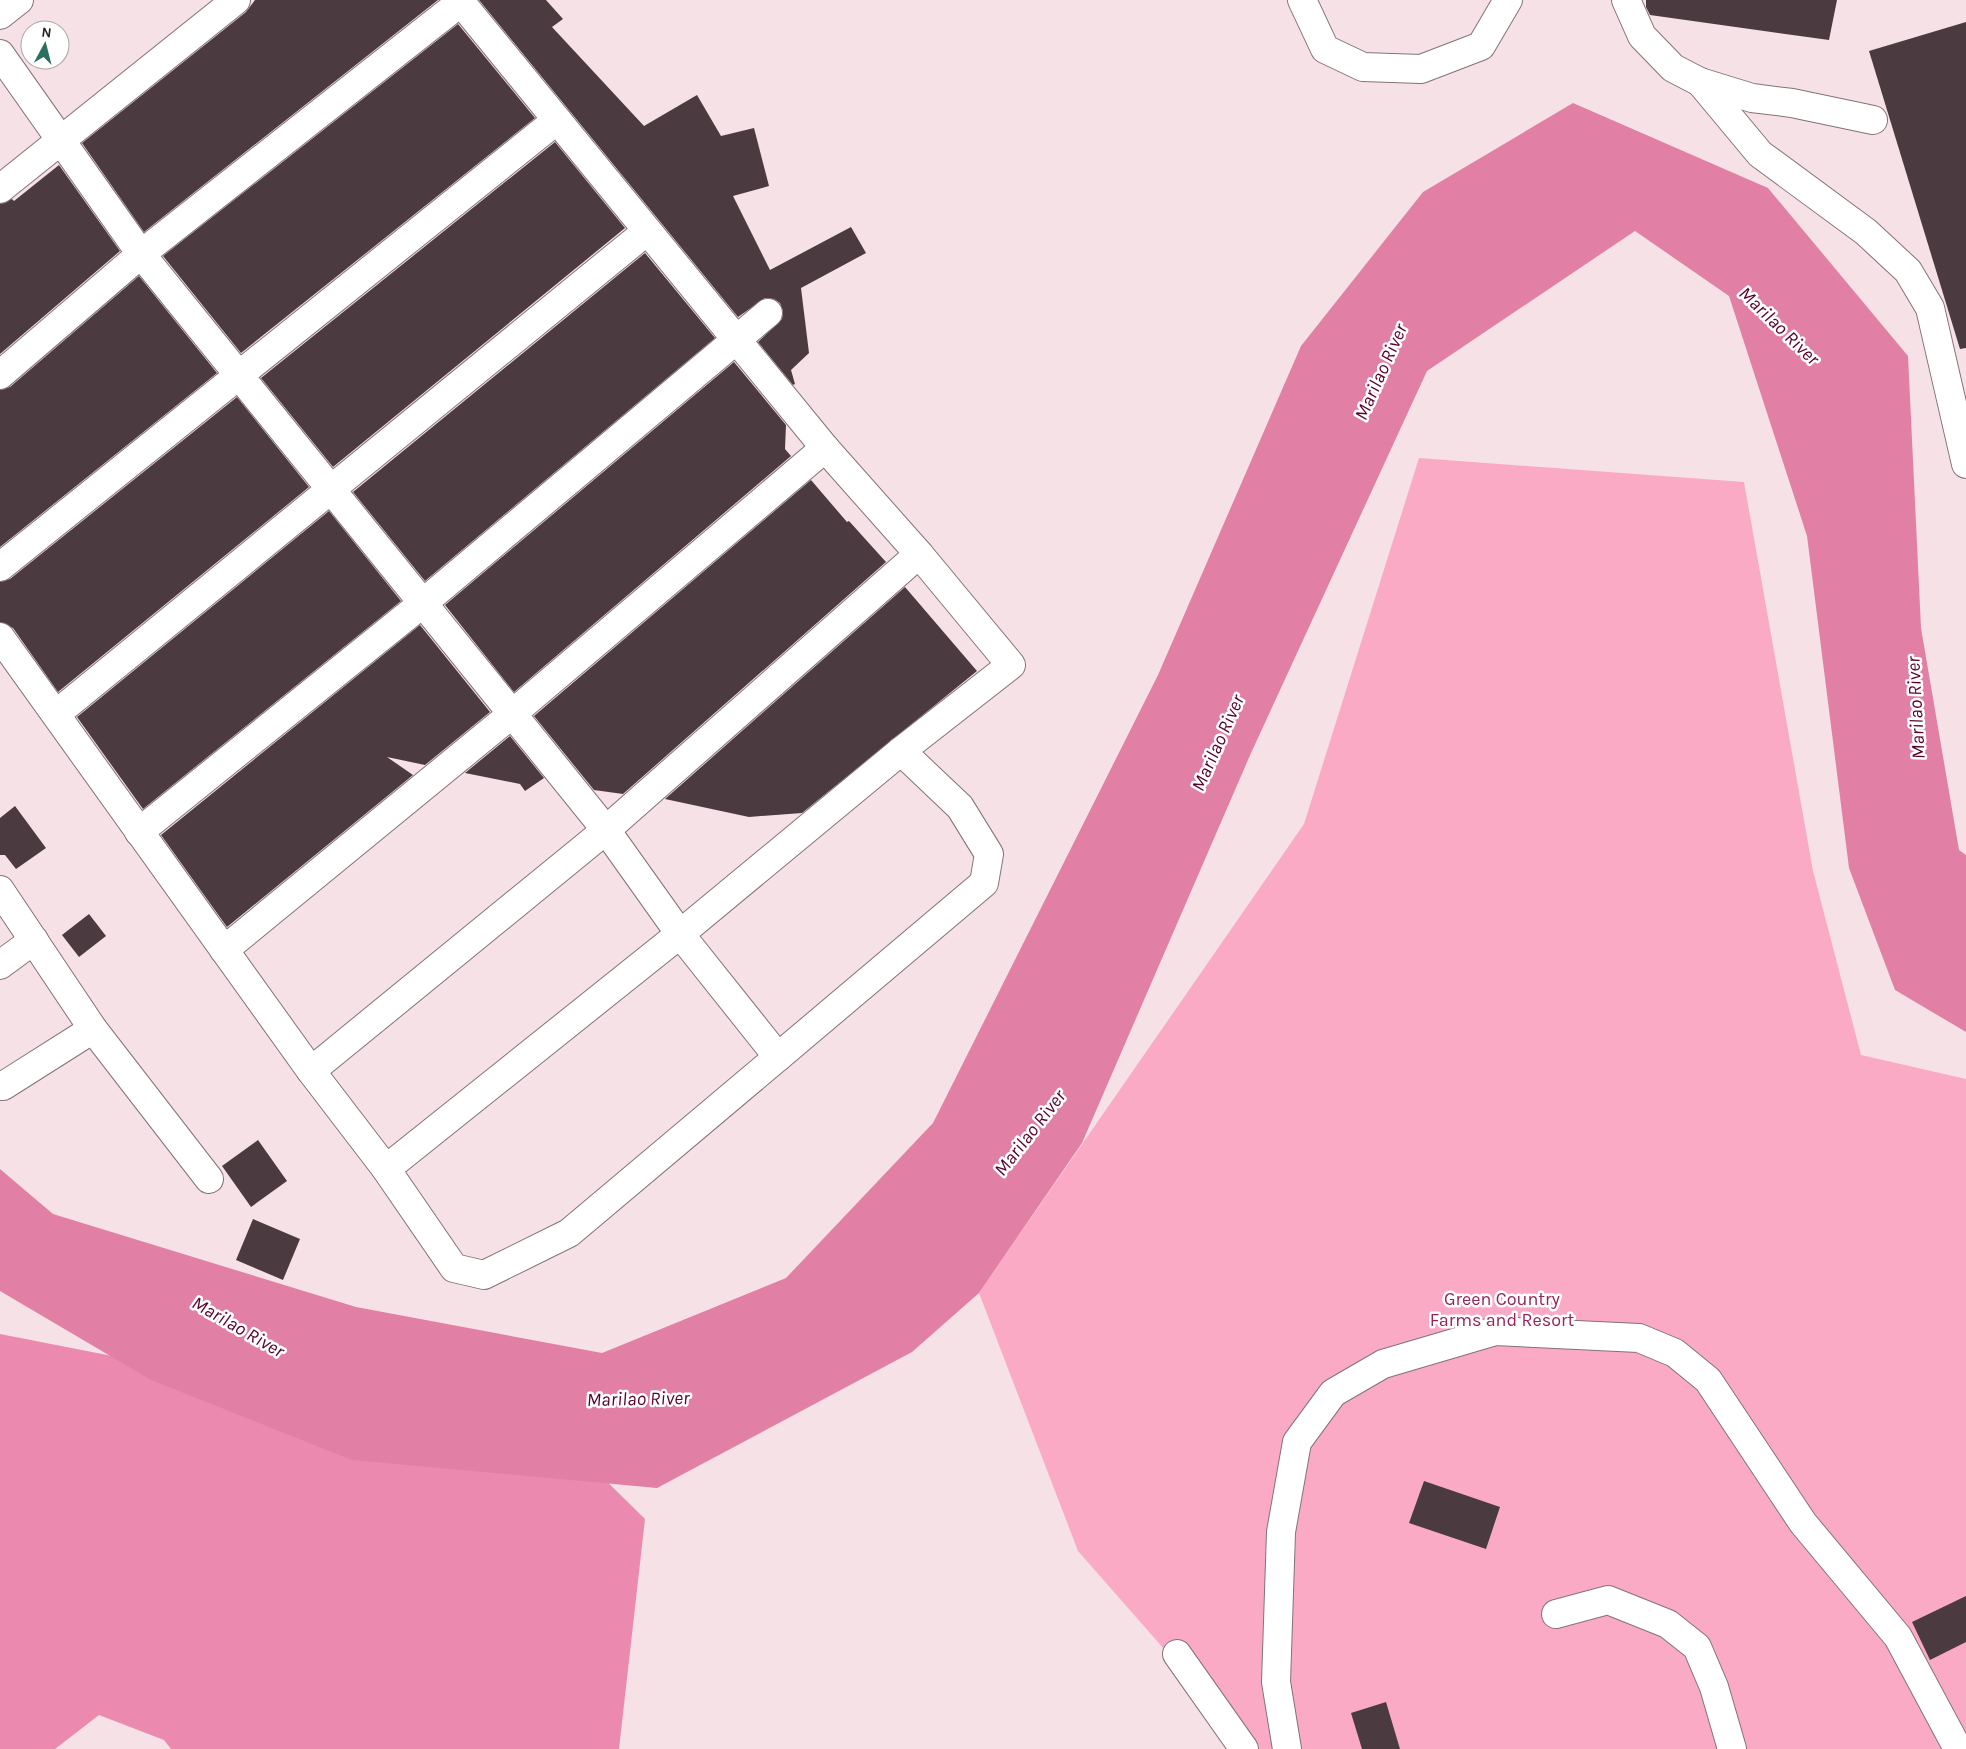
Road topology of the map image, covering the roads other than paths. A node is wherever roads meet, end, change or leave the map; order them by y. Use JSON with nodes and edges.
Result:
{"nodes":[{"id":1,"x":18,"y":0,"type":"edge"},
{"id":2,"x":236,"y":0,"type":"edge"},
{"id":3,"x":1302,"y":0,"type":"edge"},
{"id":4,"x":1508,"y":0,"type":"edge"},
{"id":5,"x":1626,"y":0,"type":"edge"},
{"id":6,"x":460,"y":1,"type":"edge"},
{"id":7,"x":0,"y":15,"type":"edge"},
{"id":8,"x":0,"y":54,"type":"edge"},
{"id":9,"x":1700,"y":82,"type":"junction"},
{"id":10,"x":557,"y":120,"type":"junction"},
{"id":11,"x":1873,"y":120,"type":"dead end"},
{"id":12,"x":62,"y":140,"type":"junction"},
{"id":13,"x":0,"y":189,"type":"edge"},
{"id":14,"x":647,"y":231,"type":"junction"},
{"id":15,"x":141,"y":254,"type":"junction"},
{"id":16,"x":768,"y":313,"type":"dead end"},
{"id":17,"x":736,"y":340,"type":"junction"},
{"id":18,"x":0,"y":375,"type":"edge"},
{"id":19,"x":240,"y":376,"type":"junction"},
{"id":20,"x":825,"y":448,"type":"junction"},
{"id":21,"x":1966,"y":464,"type":"edge"},
{"id":22,"x":332,"y":490,"type":"junction"},
{"id":23,"x":919,"y":554,"type":"junction"},
{"id":24,"x":0,"y":568,"type":"edge"},
{"id":25,"x":424,"y":604,"type":"junction"},
{"id":26,"x":0,"y":637,"type":"edge"},
{"id":27,"x":56,"y":714,"type":"junction"},
{"id":28,"x":512,"y":714,"type":"junction"},
{"id":29,"x":901,"y":751,"type":"junction"},
{"id":30,"x":606,"y":830,"type":"junction"},
{"id":31,"x":139,"y":832,"type":"junction"},
{"id":32,"x":0,"y":890,"type":"edge"},
{"id":33,"x":680,"y":934,"type":"junction"},
{"id":34,"x":34,"y":940,"type":"junction"},
{"id":35,"x":224,"y":950,"type":"junction"},
{"id":36,"x":0,"y":965,"type":"edge"},
{"id":37,"x":93,"y":1029,"type":"junction"},
{"id":38,"x":778,"y":1057,"type":"junction"},
{"id":39,"x":311,"y":1071,"type":"junction"},
{"id":40,"x":3,"y":1086,"type":"dead end"},
{"id":41,"x":386,"y":1169,"type":"junction"},
{"id":42,"x":209,"y":1179,"type":"dead end"},
{"id":43,"x":1556,"y":1614,"type":"dead end"},
{"id":44,"x":1177,"y":1654,"type":"dead end"},
{"id":45,"x":1244,"y":1749,"type":"edge"},
{"id":46,"x":1287,"y":1749,"type":"edge"},
{"id":47,"x":1732,"y":1749,"type":"edge"},
{"id":48,"x":1958,"y":1749,"type":"edge"}],
"edges":[{"from":1,"to":7,"type":"street"},
{"from":2,"to":12,"type":"street"},
{"from":3,"to":4,"type":"street"},
{"from":5,"to":9,"type":"street"},
{"from":6,"to":10,"type":"street"},
{"from":6,"to":15,"type":"street"},
{"from":8,"to":12,"type":"street"},
{"from":9,"to":11,"type":"street"},
{"from":9,"to":21,"type":"street"},
{"from":10,"to":14,"type":"street"},
{"from":10,"to":19,"type":"street"},
{"from":12,"to":13,"type":"street"},
{"from":12,"to":15,"type":"street"},
{"from":14,"to":17,"type":"street"},
{"from":14,"to":22,"type":"street"},
{"from":15,"to":18,"type":"street"},
{"from":15,"to":19,"type":"street"},
{"from":16,"to":17,"type":"street"},
{"from":17,"to":20,"type":"street"},
{"from":17,"to":25,"type":"street"},
{"from":19,"to":22,"type":"street"},
{"from":19,"to":24,"type":"street"},
{"from":20,"to":23,"type":"street"},
{"from":20,"to":28,"type":"street"},
{"from":22,"to":25,"type":"street"},
{"from":22,"to":27,"type":"street"},
{"from":23,"to":29,"type":"street"},
{"from":23,"to":30,"type":"street"},
{"from":25,"to":28,"type":"street"},
{"from":25,"to":31,"type":"street"},
{"from":26,"to":27,"type":"street"},
{"from":27,"to":31,"type":"street"},
{"from":28,"to":30,"type":"street"},
{"from":28,"to":35,"type":"street"},
{"from":29,"to":33,"type":"street"},
{"from":29,"to":38,"type":"street"},
{"from":30,"to":33,"type":"street"},
{"from":30,"to":39,"type":"street"},
{"from":31,"to":35,"type":"street"},
{"from":32,"to":34,"type":"street"},
{"from":33,"to":38,"type":"street"},
{"from":33,"to":41,"type":"street"},
{"from":34,"to":36,"type":"street"},
{"from":34,"to":37,"type":"street"},
{"from":35,"to":39,"type":"street"},
{"from":37,"to":40,"type":"street"},
{"from":37,"to":42,"type":"street"},
{"from":38,"to":41,"type":"street"},
{"from":39,"to":41,"type":"street"},
{"from":43,"to":47,"type":"street"},
{"from":44,"to":45,"type":"street"},
{"from":46,"to":48,"type":"street"}]}
